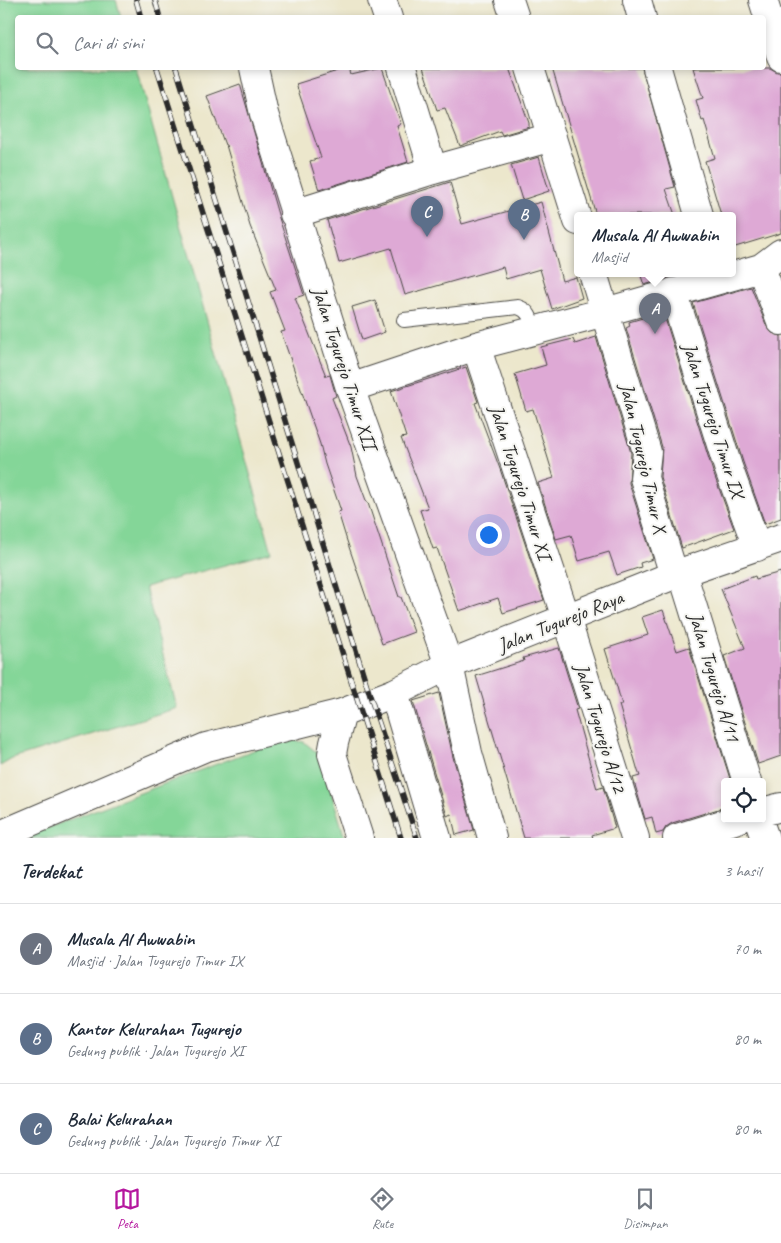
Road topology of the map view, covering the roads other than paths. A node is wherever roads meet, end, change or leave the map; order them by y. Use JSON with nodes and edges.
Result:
{"nodes":[{"id":1,"x":382,"y":0,"type":"edge"},
{"id":2,"x":509,"y":0,"type":"edge"},
{"id":3,"x":637,"y":0,"type":"edge"},
{"id":4,"x":763,"y":0,"type":"edge"},
{"id":5,"x":387,"y":15,"type":"edge"},
{"id":6,"x":513,"y":15,"type":"edge"},
{"id":7,"x":641,"y":15,"type":"edge"},
{"id":8,"x":781,"y":57,"type":"edge"},
{"id":9,"x":254,"y":70,"type":"edge"},
{"id":10,"x":403,"y":70,"type":"edge"},
{"id":11,"x":531,"y":70,"type":"edge"},
{"id":12,"x":658,"y":70,"type":"edge"},
{"id":13,"x":552,"y":137,"type":"junction"},
{"id":14,"x":432,"y":170,"type":"junction"},
{"id":15,"x":575,"y":212,"type":"edge"},
{"id":16,"x":698,"y":212,"type":"edge"},
{"id":17,"x":294,"y":214,"type":"junction"},
{"id":18,"x":771,"y":260,"type":"edge"},
{"id":19,"x":736,"y":270,"type":"edge"},
{"id":20,"x":594,"y":277,"type":"edge"},
{"id":21,"x":714,"y":277,"type":"edge"},
{"id":22,"x":673,"y":292,"type":"junction"},
{"id":23,"x":605,"y":312,"type":"junction"},
{"id":24,"x":404,"y":320,"type":"dead end"},
{"id":25,"x":781,"y":321,"type":"edge"},
{"id":26,"x":534,"y":331,"type":"junction"},
{"id":27,"x":476,"y":346,"type":"junction"},
{"id":28,"x":350,"y":388,"type":"junction"},
{"id":29,"x":769,"y":542,"type":"edge"},
{"id":30,"x":678,"y":574,"type":"junction"},
{"id":31,"x":566,"y":618,"type":"junction"},
{"id":32,"x":449,"y":665,"type":"junction"},
{"id":33,"x":394,"y":693,"type":"junction"},
{"id":34,"x":342,"y":713,"type":"junction"},
{"id":35,"x":746,"y":778,"type":"edge"},
{"id":36,"x":781,"y":807,"type":"edge"},
{"id":37,"x":766,"y":811,"type":"edge"},
{"id":38,"x":725,"y":823,"type":"edge"},
{"id":39,"x":759,"y":823,"type":"edge"},
{"id":40,"x":0,"y":835,"type":"edge"},
{"id":41,"x":359,"y":838,"type":"edge"},
{"id":42,"x":437,"y":838,"type":"edge"},
{"id":43,"x":492,"y":838,"type":"edge"},
{"id":44,"x":635,"y":838,"type":"edge"},
{"id":45,"x":677,"y":838,"type":"edge"},
{"id":46,"x":765,"y":838,"type":"edge"}],
"edges":[{"from":1,"to":5,"type":"street"},
{"from":2,"to":6,"type":"street"},
{"from":3,"to":7,"type":"street"},
{"from":4,"to":8,"type":"street"},
{"from":9,"to":17,"type":"street","name":"Jalan Tugurejo Timur XII"},
{"from":10,"to":14,"type":"street"},
{"from":11,"to":13,"type":"street"},
{"from":12,"to":16,"type":"street"},
{"from":13,"to":14,"type":"street"},
{"from":13,"to":15,"type":"street"},
{"from":14,"to":17,"type":"street"},
{"from":17,"to":28,"type":"street","name":"Jalan Tugurejo Timur XII"},
{"from":18,"to":19,"type":"street"},
{"from":18,"to":25,"type":"street"},
{"from":20,"to":23,"type":"street","name":"Jalan Tugurejo Timur X"},
{"from":21,"to":22,"type":"street"},
{"from":22,"to":23,"type":"street"},
{"from":22,"to":29,"type":"street","name":"Jalan Tugurejo Timur IX"},
{"from":23,"to":26,"type":"street"},
{"from":23,"to":30,"type":"street","name":"Jalan Tugurejo Timur X"},
{"from":24,"to":26,"type":"lane"},
{"from":26,"to":27,"type":"street"},
{"from":27,"to":28,"type":"street"},
{"from":27,"to":31,"type":"street","name":"Jalan Tugurejo Timur XI"},
{"from":28,"to":32,"type":"street","name":"Jalan Tugurejo Timur XII"},
{"from":29,"to":30,"type":"street","name":"Jalan Tugurejo Raya"},
{"from":30,"to":31,"type":"street","name":"Jalan Tugurejo Raya"},
{"from":30,"to":35,"type":"street","name":"Jalan Tugurejo A/11"},
{"from":31,"to":32,"type":"street","name":"Jalan Tugurejo Raya"},
{"from":31,"to":44,"type":"street","name":"Jalan Tugurejo A/12"},
{"from":32,"to":33,"type":"street","name":"Jalan Tugurejo Raya"},
{"from":32,"to":43,"type":"street","name":"Jalan Tugurejo Timur XII"},
{"from":33,"to":34,"type":"street","name":"Jalan Tugurejo Raya"},
{"from":33,"to":42,"type":"street"},
{"from":34,"to":40,"type":"street","name":"Jalan Tugurejo Raya"},
{"from":34,"to":41,"type":"street"},
{"from":36,"to":37,"type":"street"},
{"from":38,"to":45,"type":"street"},
{"from":39,"to":46,"type":"street"}]}
